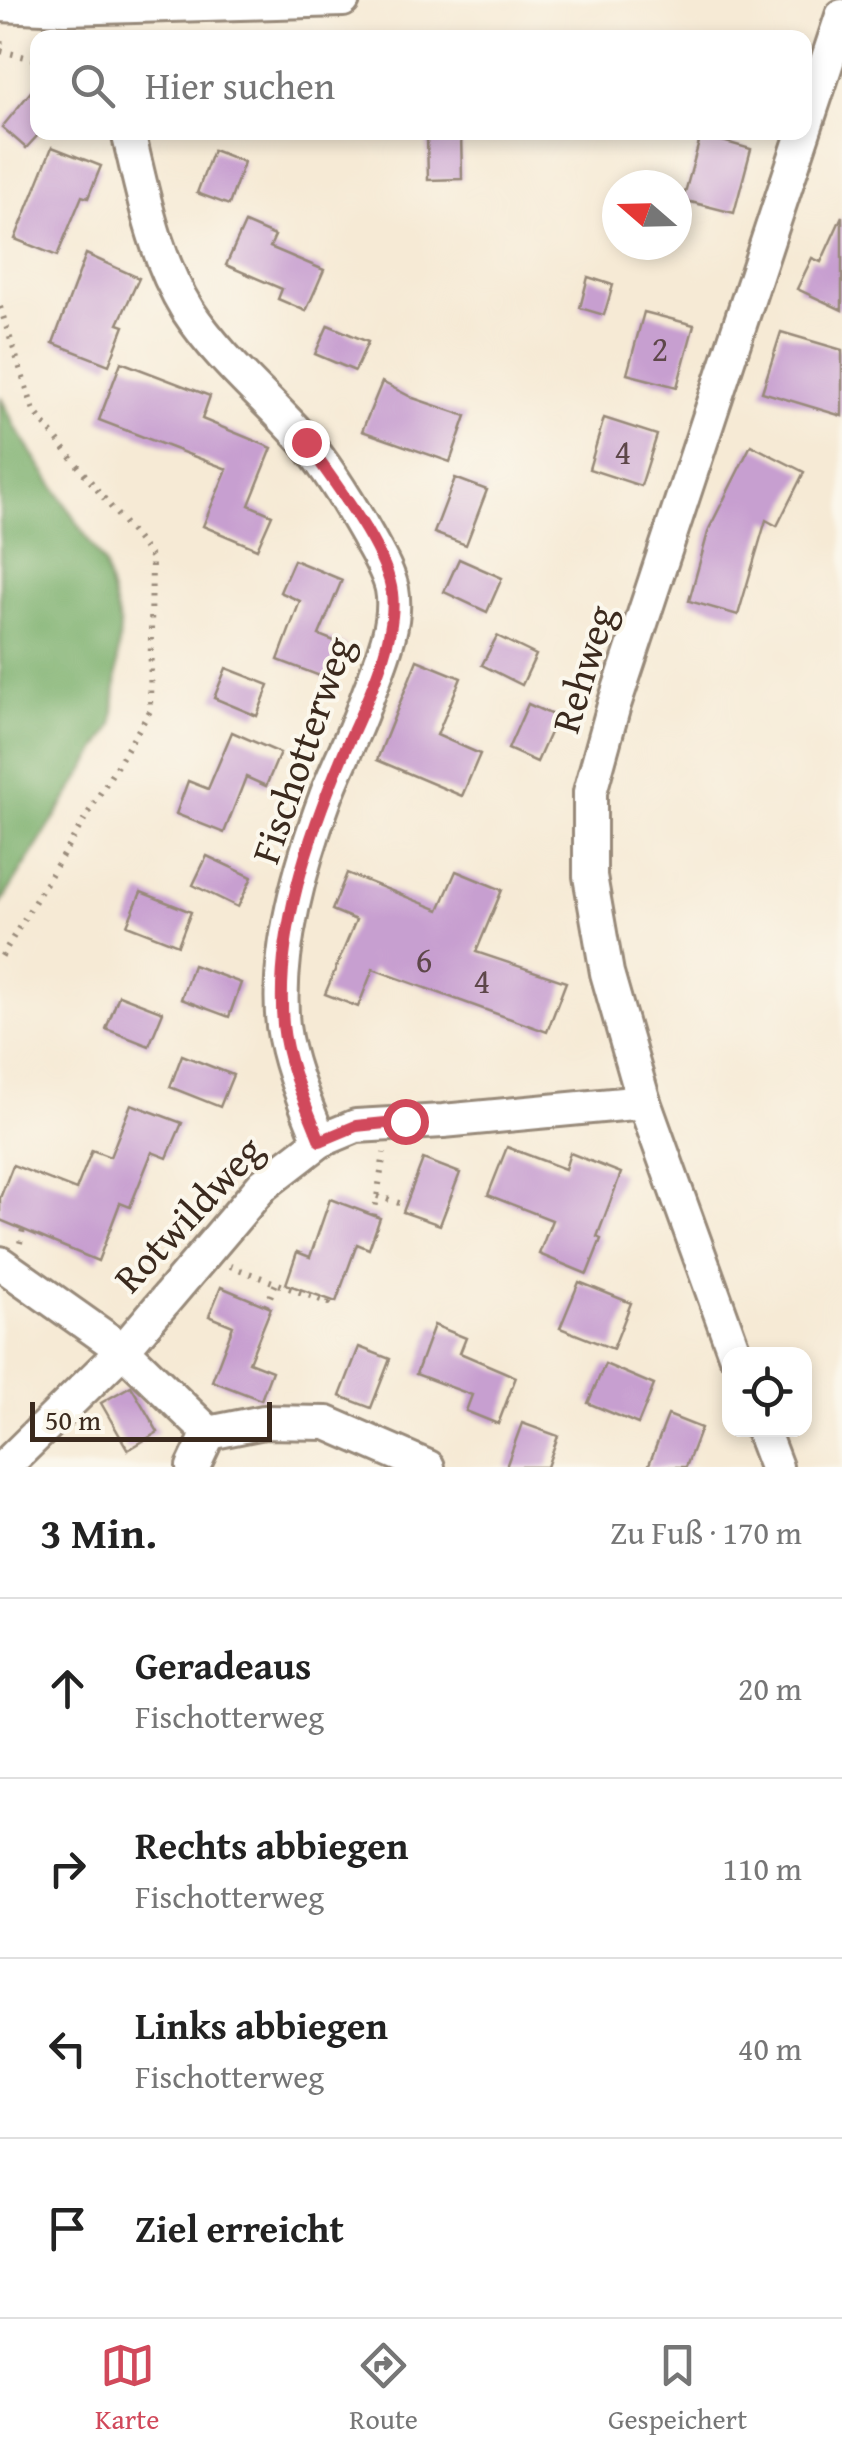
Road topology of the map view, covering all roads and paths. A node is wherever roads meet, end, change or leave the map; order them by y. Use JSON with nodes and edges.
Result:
{"nodes":[{"id":1,"x":343,"y":0,"type":"edge"},
{"id":2,"x":136,"y":2,"type":"edge"},
{"id":3,"x":0,"y":5,"type":"edge"},
{"id":4,"x":842,"y":16,"type":"edge"},
{"id":5,"x":1,"y":51,"type":"edge"},
{"id":6,"x":30,"y":58,"type":"edge"},
{"id":7,"x":812,"y":107,"type":"edge"},
{"id":8,"x":130,"y":140,"type":"edge"},
{"id":9,"x":801,"y":140,"type":"edge"},
{"id":10,"x":0,"y":307,"type":"edge"},
{"id":11,"x":0,"y":959,"type":"edge"},
{"id":12,"x":644,"y":1102,"type":"junction"},
{"id":13,"x":390,"y":1122,"type":"junction"},
{"id":14,"x":320,"y":1141,"type":"junction"},
{"id":15,"x":377,"y":1196,"type":"junction"},
{"id":16,"x":406,"y":1205,"type":"dead end"},
{"id":17,"x":374,"y":1216,"type":"dead end"},
{"id":18,"x":201,"y":1256,"type":"junction"},
{"id":19,"x":0,"y":1263,"type":"edge"},
{"id":20,"x":276,"y":1284,"type":"junction"},
{"id":21,"x":330,"y":1300,"type":"dead end"},
{"id":22,"x":266,"y":1306,"type":"dead end"},
{"id":23,"x":732,"y":1347,"type":"edge"},
{"id":24,"x":123,"y":1350,"type":"junction"},
{"id":25,"x":209,"y":1433,"type":"junction"},
{"id":26,"x":765,"y":1437,"type":"edge"},
{"id":27,"x":4,"y":1467,"type":"edge"},
{"id":28,"x":192,"y":1467,"type":"edge"},
{"id":29,"x":428,"y":1467,"type":"edge"},
{"id":30,"x":776,"y":1467,"type":"edge"}],
"edges":[{"from":1,"to":2,"type":"street"},
{"from":2,"to":3,"type":"street"},
{"from":4,"to":7,"type":"street","name":"Rehweg"},
{"from":5,"to":6,"type":"path"},
{"from":8,"to":14,"type":"street","name":"Fischotterweg"},
{"from":9,"to":12,"type":"street","name":"Rehweg"},
{"from":10,"to":11,"type":"path"},
{"from":12,"to":13,"type":"street"},
{"from":12,"to":23,"type":"street","name":"Rehweg"},
{"from":13,"to":14,"type":"street"},
{"from":13,"to":15,"type":"path"},
{"from":14,"to":18,"type":"street","name":"Rotwildweg"},
{"from":15,"to":16,"type":"path"},
{"from":15,"to":17,"type":"path"},
{"from":18,"to":20,"type":"path"},
{"from":18,"to":24,"type":"street","name":"Rotwildweg"},
{"from":19,"to":24,"type":"street","name":"Rotwildweg"},
{"from":20,"to":21,"type":"path"},
{"from":20,"to":22,"type":"path"},
{"from":24,"to":25,"type":"street"},
{"from":24,"to":27,"type":"street","name":"Rotwildweg"},
{"from":25,"to":28,"type":"street"},
{"from":25,"to":29,"type":"street"},
{"from":26,"to":30,"type":"street"}]}
